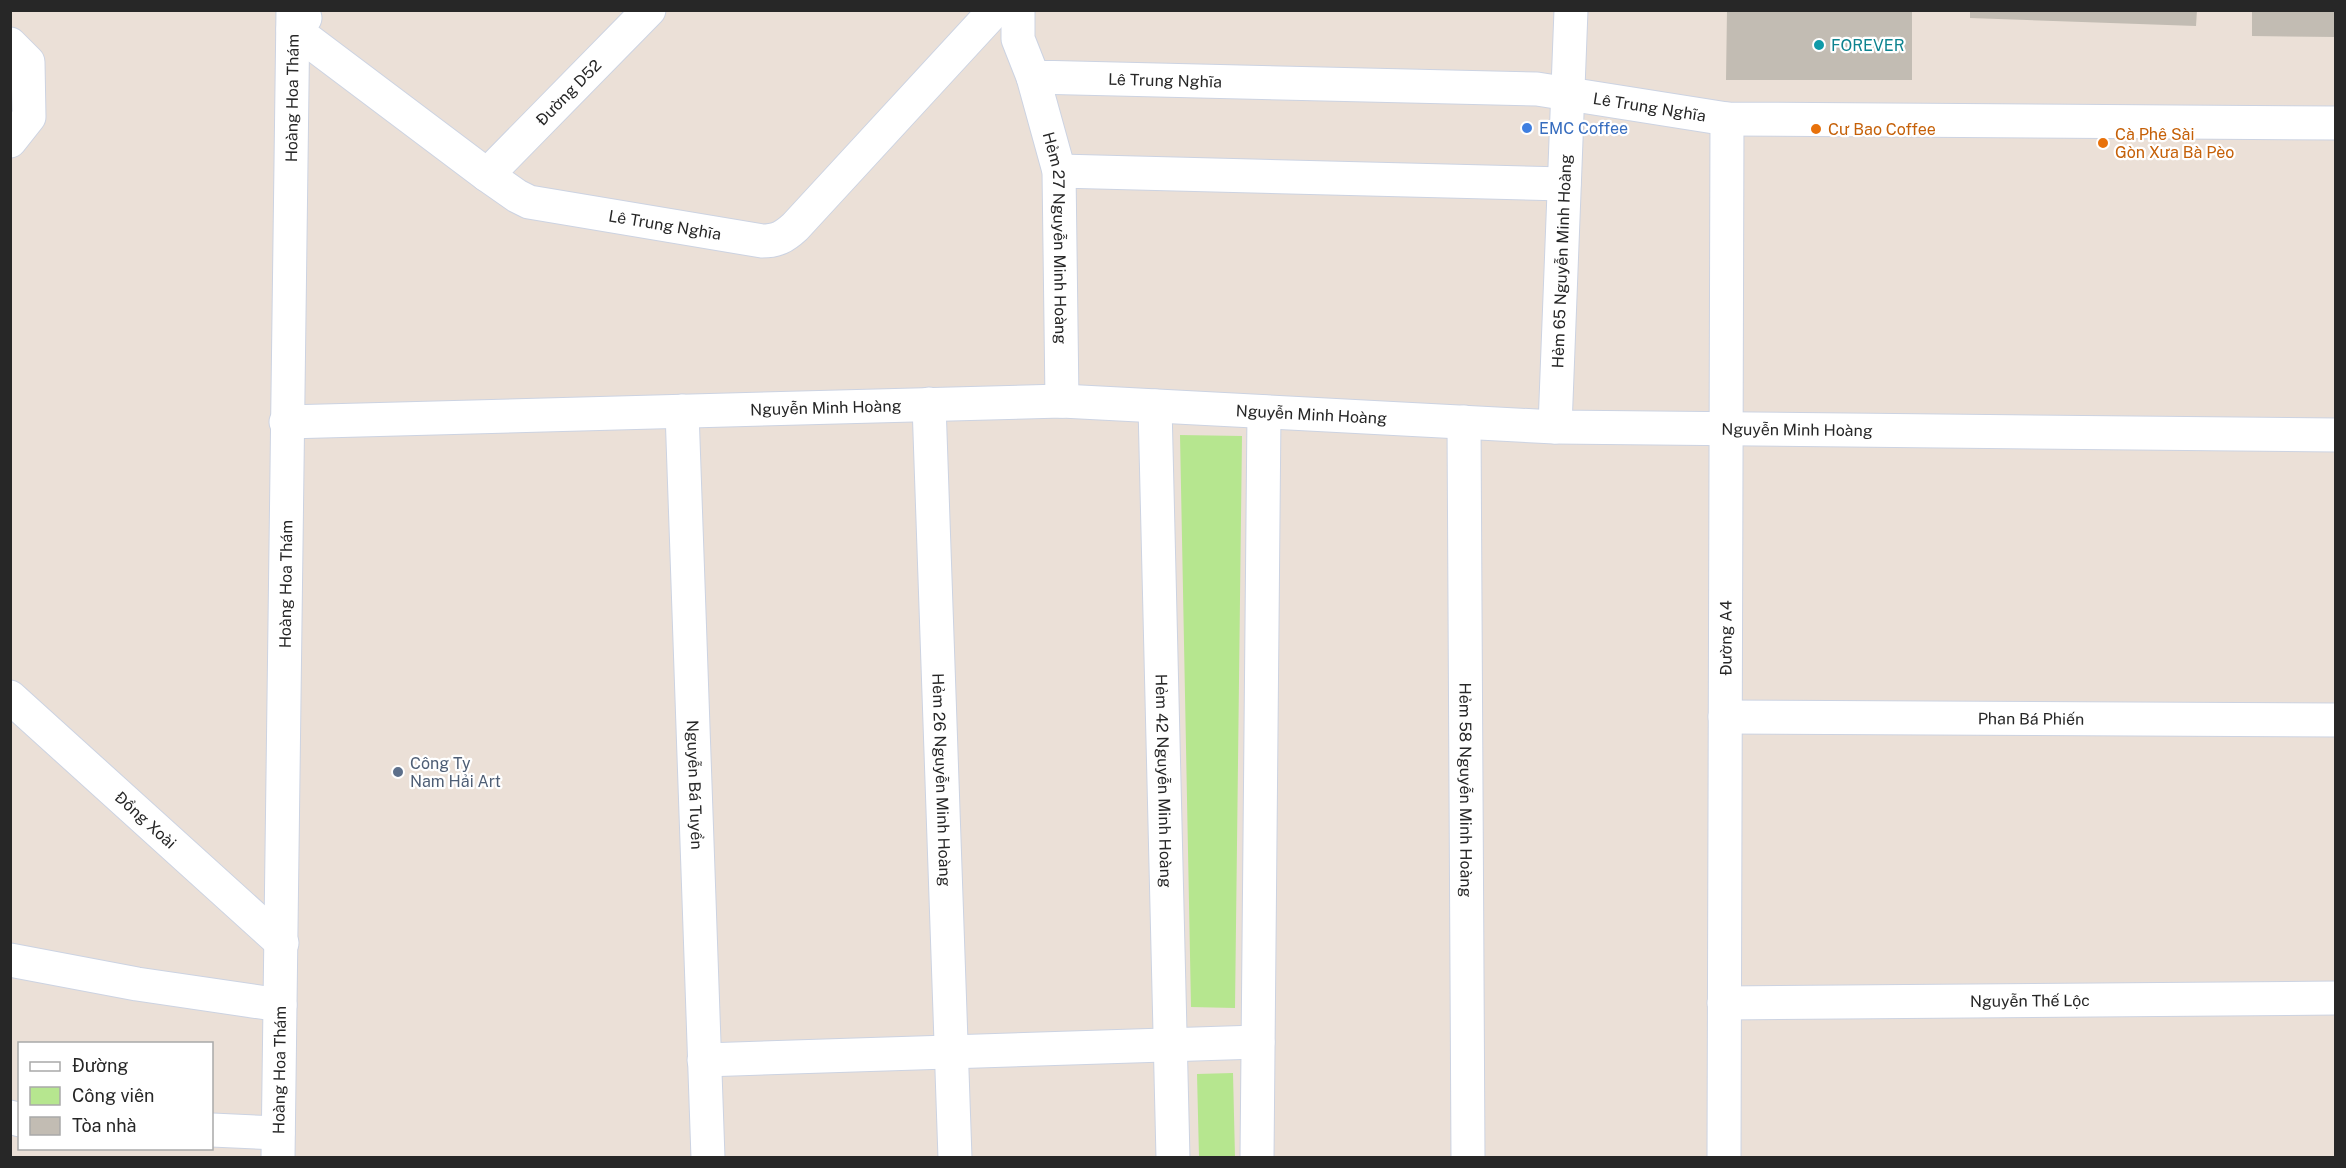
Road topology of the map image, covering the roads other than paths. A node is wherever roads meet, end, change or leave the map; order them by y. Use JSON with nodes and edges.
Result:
{"nodes":[{"id":1,"x":649,"y":10,"type":"edge"},
{"id":2,"x":995,"y":10,"type":"edge"},
{"id":3,"x":1018,"y":10,"type":"edge"},
{"id":4,"x":1571,"y":10,"type":"edge"},
{"id":5,"x":300,"y":17,"type":"edge"},
{"id":6,"x":10,"y":44,"type":"edge"},
{"id":7,"x":1033,"y":77,"type":"junction"},
{"id":8,"x":1567,"y":94,"type":"junction"},
{"id":9,"x":1727,"y":119,"type":"junction"},
{"id":10,"x":2336,"y":123,"type":"edge"},
{"id":11,"x":10,"y":141,"type":"edge"},
{"id":12,"x":1059,"y":171,"type":"junction"},
{"id":13,"x":487,"y":175,"type":"junction"},
{"id":14,"x":1564,"y":184,"type":"junction"},
{"id":15,"x":1062,"y":401,"type":"junction"},
{"id":16,"x":929,"y":404,"type":"junction"},
{"id":17,"x":1155,"y":406,"type":"junction"},
{"id":18,"x":682,"y":411,"type":"junction"},
{"id":19,"x":1264,"y":412,"type":"junction"},
{"id":20,"x":286,"y":422,"type":"junction"},
{"id":21,"x":1464,"y":422,"type":"junction"},
{"id":22,"x":1556,"y":427,"type":"junction"},
{"id":23,"x":1726,"y":429,"type":"junction"},
{"id":24,"x":2336,"y":435,"type":"edge"},
{"id":25,"x":10,"y":697,"type":"edge"},
{"id":26,"x":1725,"y":717,"type":"junction"},
{"id":27,"x":2336,"y":720,"type":"edge"},
{"id":28,"x":282,"y":944,"type":"junction"},
{"id":29,"x":10,"y":960,"type":"edge"},
{"id":30,"x":2336,"y":998,"type":"edge"},
{"id":31,"x":1724,"y":1003,"type":"junction"},
{"id":32,"x":280,"y":1005,"type":"junction"},
{"id":33,"x":1258,"y":1042,"type":"junction"},
{"id":34,"x":1171,"y":1044,"type":"junction"},
{"id":35,"x":951,"y":1052,"type":"junction"},
{"id":36,"x":704,"y":1060,"type":"junction"},
{"id":37,"x":213,"y":1130,"type":"edge"},
{"id":38,"x":278,"y":1145,"type":"edge"},
{"id":39,"x":708,"y":1158,"type":"edge"},
{"id":40,"x":955,"y":1158,"type":"edge"},
{"id":41,"x":1173,"y":1158,"type":"edge"},
{"id":42,"x":1257,"y":1158,"type":"edge"},
{"id":43,"x":1468,"y":1158,"type":"edge"},
{"id":44,"x":1724,"y":1158,"type":"edge"}],
"edges":[{"from":1,"to":13,"type":"street","name":"Đường D52"},
{"from":2,"to":13,"type":"street","name":"Lê Trung Nghĩa"},
{"from":3,"to":7,"type":"street"},
{"from":4,"to":8,"type":"street"},
{"from":5,"to":13,"type":"street","name":"Lê Trung Nghĩa"},
{"from":5,"to":20,"type":"street","name":"Hoàng Hoa Thám"},
{"from":6,"to":11,"type":"street"},
{"from":7,"to":8,"type":"street","name":"Lê Trung Nghĩa"},
{"from":7,"to":12,"type":"street","name":"Hẻm 27 Nguyễn Minh Hoàng"},
{"from":8,"to":9,"type":"street","name":"Lê Trung Nghĩa"},
{"from":8,"to":14,"type":"street","name":"Hẻm 65 Nguyễn Minh Hoàng"},
{"from":9,"to":10,"type":"street","name":"Lê Trung Nghĩa"},
{"from":9,"to":23,"type":"street","name":"Đường A4"},
{"from":12,"to":14,"type":"street"},
{"from":12,"to":15,"type":"street","name":"Hẻm 27 Nguyễn Minh Hoàng"},
{"from":14,"to":22,"type":"street","name":"Hẻm 65 Nguyễn Minh Hoàng"},
{"from":15,"to":16,"type":"street","name":"Nguyễn Minh Hoàng"},
{"from":15,"to":17,"type":"street","name":"Nguyễn Minh Hoàng"},
{"from":16,"to":18,"type":"street","name":"Nguyễn Minh Hoàng"},
{"from":16,"to":35,"type":"street","name":"Hẻm 26 Nguyễn Minh Hoàng"},
{"from":17,"to":19,"type":"street","name":"Nguyễn Minh Hoàng"},
{"from":17,"to":34,"type":"street","name":"Hẻm 42 Nguyễn Minh Hoàng"},
{"from":18,"to":20,"type":"street","name":"Nguyễn Minh Hoàng"},
{"from":18,"to":36,"type":"street","name":"Nguyễn Bá Tuyển"},
{"from":19,"to":21,"type":"street","name":"Nguyễn Minh Hoàng"},
{"from":19,"to":33,"type":"street"},
{"from":20,"to":28,"type":"street","name":"Hoàng Hoa Thám"},
{"from":21,"to":22,"type":"street","name":"Nguyễn Minh Hoàng"},
{"from":21,"to":43,"type":"street","name":"Hẻm 58 Nguyễn Minh Hoàng"},
{"from":22,"to":23,"type":"street","name":"Nguyễn Minh Hoàng"},
{"from":23,"to":24,"type":"street","name":"Nguyễn Minh Hoàng"},
{"from":23,"to":26,"type":"street","name":"Đường A4"},
{"from":25,"to":28,"type":"street","name":"Đồng Xoài"},
{"from":26,"to":27,"type":"street","name":"Phan Bá Phiến"},
{"from":26,"to":31,"type":"street","name":"Đường A4"},
{"from":28,"to":32,"type":"street","name":"Hoàng Hoa Thám"},
{"from":29,"to":32,"type":"street"},
{"from":30,"to":31,"type":"street","name":"Nguyễn Thế Lộc"},
{"from":31,"to":44,"type":"street","name":"Đường A4"},
{"from":32,"to":38,"type":"street","name":"Hoàng Hoa Thám"},
{"from":33,"to":34,"type":"street"},
{"from":33,"to":42,"type":"street"},
{"from":34,"to":35,"type":"street"},
{"from":34,"to":41,"type":"street","name":"Hẻm 42 Nguyễn Minh Hoàng"},
{"from":35,"to":36,"type":"street"},
{"from":35,"to":40,"type":"street","name":"Hẻm 26 Nguyễn Minh Hoàng"},
{"from":36,"to":39,"type":"street","name":"Nguyễn Bá Tuyển"},
{"from":37,"to":38,"type":"street"}]}
